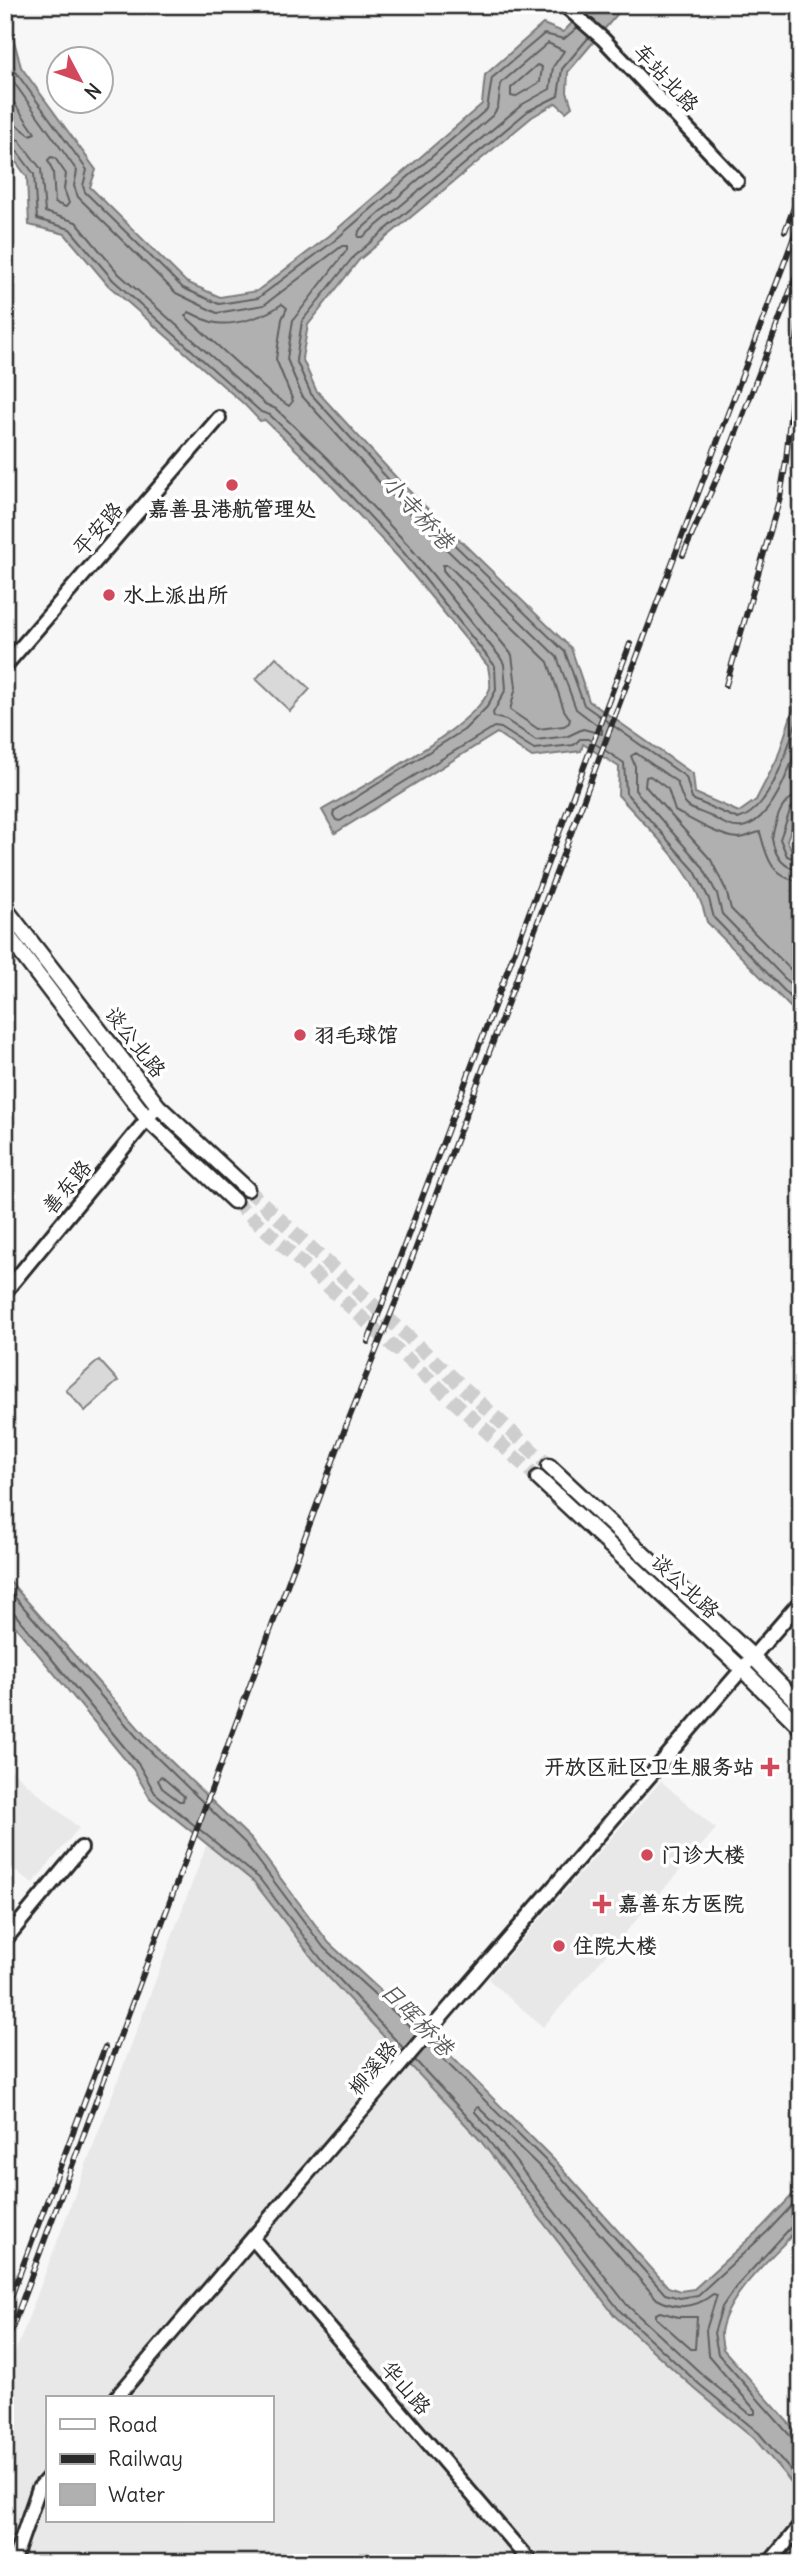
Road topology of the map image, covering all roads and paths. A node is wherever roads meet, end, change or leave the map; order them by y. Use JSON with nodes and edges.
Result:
{"nodes":[{"id":1,"x":564,"y":5,"type":"edge"},
{"id":2,"x":737,"y":181,"type":"dead end"},
{"id":3,"x":219,"y":418,"type":"dead end"},
{"id":4,"x":5,"y":666,"type":"edge"},
{"id":5,"x":5,"y":908,"type":"edge"},
{"id":6,"x":5,"y":932,"type":"edge"},
{"id":7,"x":158,"y":1106,"type":"junction"},
{"id":8,"x":148,"y":1120,"type":"junction"},
{"id":9,"x":247,"y":1189,"type":"tunnel mouth"},
{"id":10,"x":234,"y":1200,"type":"tunnel mouth"},
{"id":11,"x":5,"y":1292,"type":"edge"},
{"id":12,"x":549,"y":1466,"type":"tunnel mouth"},
{"id":13,"x":538,"y":1478,"type":"tunnel mouth"},
{"id":14,"x":801,"y":1601,"type":"edge"},
{"id":15,"x":752,"y":1657,"type":"junction"},
{"id":16,"x":742,"y":1669,"type":"junction"},
{"id":17,"x":801,"y":1706,"type":"edge"},
{"id":18,"x":801,"y":1728,"type":"edge"},
{"id":19,"x":80,"y":1848,"type":"dead end"},
{"id":20,"x":5,"y":1940,"type":"edge"},
{"id":21,"x":253,"y":2239,"type":"junction"},
{"id":22,"x":118,"y":2396,"type":"edge"},
{"id":23,"x":46,"y":2480,"type":"edge"},
{"id":24,"x":801,"y":2525,"type":"edge"},
{"id":25,"x":801,"y":2549,"type":"edge"},
{"id":26,"x":13,"y":2563,"type":"edge"},
{"id":27,"x":531,"y":2563,"type":"edge"},
{"id":28,"x":769,"y":2563,"type":"edge"},
{"id":29,"x":789,"y":2563,"type":"edge"}],
"edges":[{"from":1,"to":2,"type":"street","name":"车站北路"},
{"from":3,"to":4,"type":"street","name":"平安路"},
{"from":5,"to":7,"type":"main road","name":"谈公北路"},
{"from":6,"to":8,"type":"main road","name":"谈公北路"},
{"from":7,"to":8,"type":"street","name":"善东路"},
{"from":7,"to":9,"type":"main road","name":"谈公北路"},
{"from":8,"to":10,"type":"main road","name":"谈公北路"},
{"from":8,"to":11,"type":"street","name":"善东路"},
{"from":12,"to":15,"type":"main road","name":"谈公北路"},
{"from":13,"to":16,"type":"main road","name":"谈公北路"},
{"from":14,"to":15,"type":"street","name":"柳溪路"},
{"from":15,"to":16,"type":"street","name":"柳溪路"},
{"from":15,"to":17,"type":"main road","name":"谈公北路"},
{"from":16,"to":18,"type":"main road","name":"谈公北路"},
{"from":16,"to":21,"type":"street","name":"柳溪路"},
{"from":19,"to":20,"type":"street"},
{"from":21,"to":22,"type":"street","name":"柳溪路"},
{"from":21,"to":27,"type":"street","name":"华山路"},
{"from":23,"to":26,"type":"street"},
{"from":24,"to":28,"type":"street"},
{"from":25,"to":29,"type":"street"}]}
